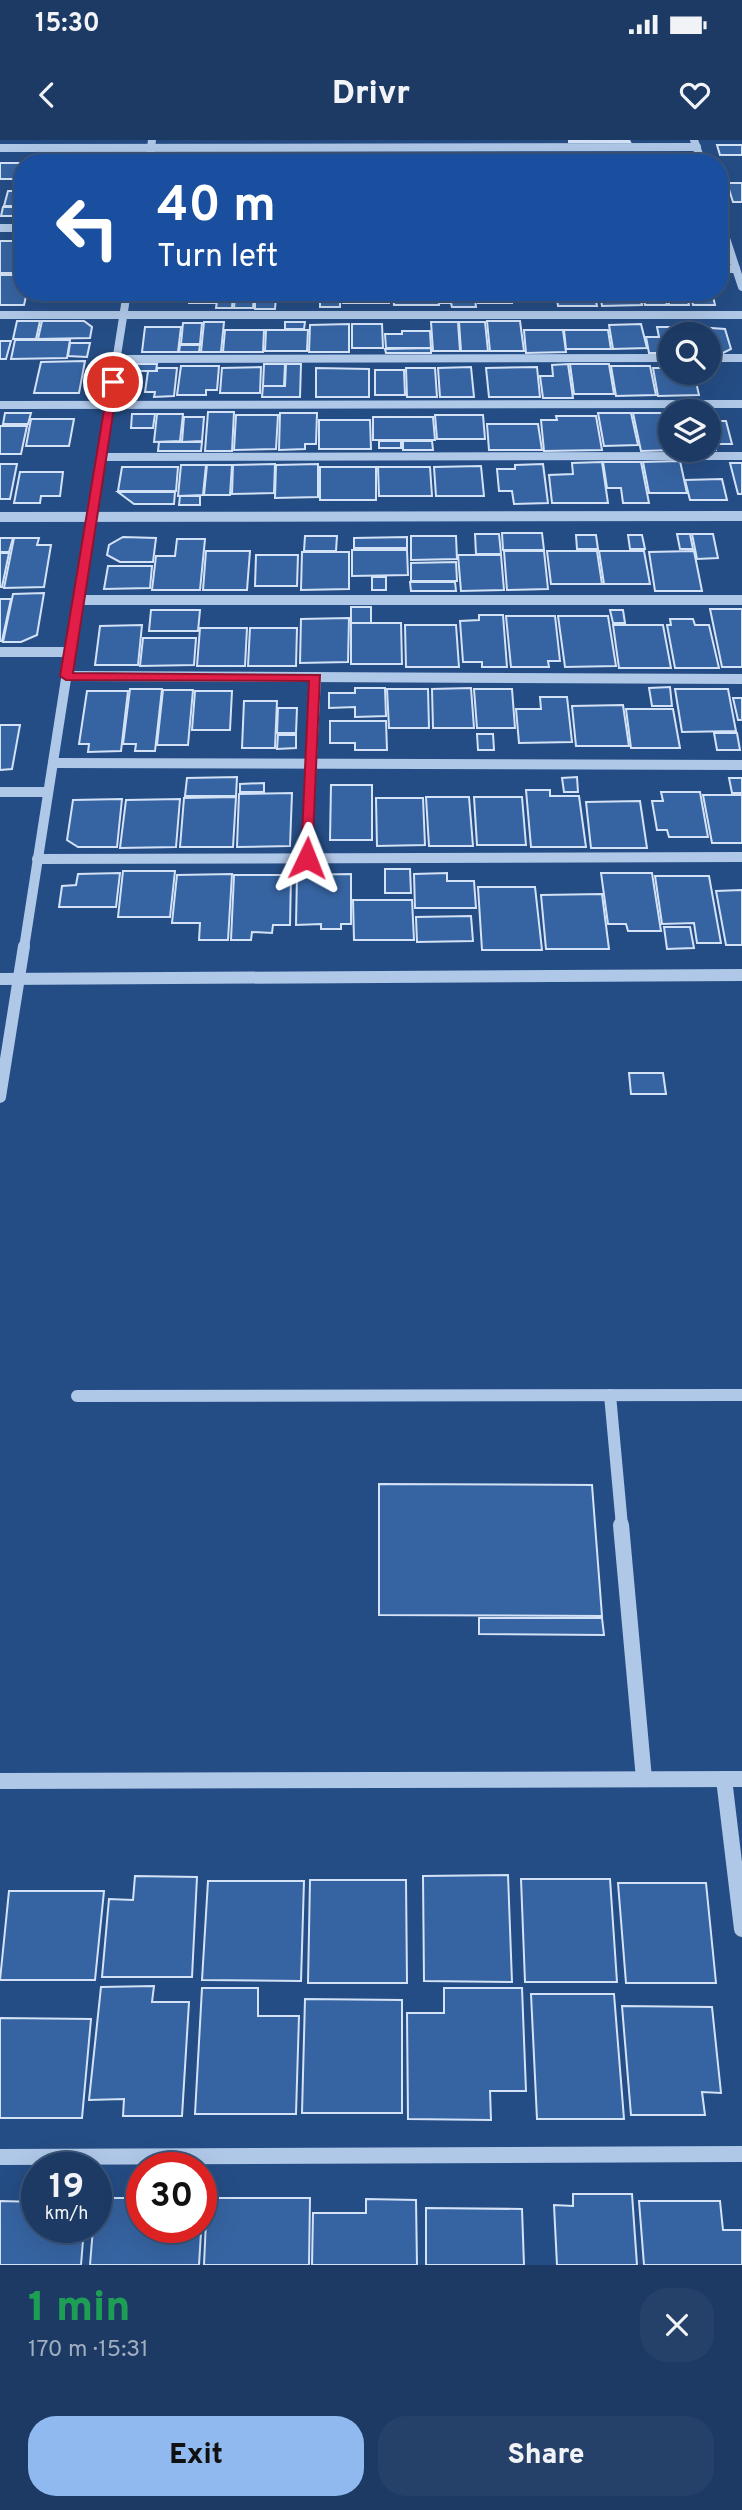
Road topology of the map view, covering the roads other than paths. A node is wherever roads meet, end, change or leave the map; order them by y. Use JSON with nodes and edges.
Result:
{"nodes":[{"id":1,"x":152,"y":144,"type":"edge"},
{"id":2,"x":695,"y":144,"type":"edge"},
{"id":3,"x":0,"y":148,"type":"edge"},
{"id":4,"x":728,"y":247,"type":"edge"},
{"id":5,"x":728,"y":269,"type":"edge"},
{"id":6,"x":736,"y":269,"type":"junction"},
{"id":7,"x":742,"y":287,"type":"edge"},
{"id":8,"x":126,"y":301,"type":"edge"},
{"id":9,"x":124,"y":314,"type":"junction"},
{"id":10,"x":0,"y":315,"type":"edge"},
{"id":11,"x":742,"y":315,"type":"edge"},
{"id":12,"x":721,"y":358,"type":"edge"},
{"id":13,"x":742,"y":358,"type":"edge"},
{"id":14,"x":117,"y":359,"type":"junction"},
{"id":15,"x":658,"y":359,"type":"edge"},
{"id":16,"x":742,"y":404,"type":"edge"},
{"id":17,"x":0,"y":405,"type":"edge"},
{"id":18,"x":109,"y":405,"type":"junction"},
{"id":19,"x":742,"y":456,"type":"edge"},
{"id":20,"x":101,"y":457,"type":"junction"},
{"id":21,"x":742,"y":516,"type":"edge"},
{"id":22,"x":0,"y":517,"type":"edge"},
{"id":23,"x":91,"y":517,"type":"junction"},
{"id":24,"x":78,"y":600,"type":"junction"},
{"id":25,"x":742,"y":600,"type":"edge"},
{"id":26,"x":0,"y":652,"type":"edge"},
{"id":27,"x":70,"y":652,"type":"junction"},
{"id":28,"x":66,"y":676,"type":"junction"},
{"id":29,"x":316,"y":677,"type":"junction"},
{"id":30,"x":742,"y":679,"type":"edge"},
{"id":31,"x":53,"y":763,"type":"junction"},
{"id":32,"x":311,"y":764,"type":"junction"},
{"id":33,"x":742,"y":765,"type":"edge"},
{"id":34,"x":0,"y":792,"type":"edge"},
{"id":35,"x":48,"y":792,"type":"junction"},
{"id":36,"x":742,"y":857,"type":"edge"},
{"id":37,"x":307,"y":858,"type":"junction"},
{"id":38,"x":37,"y":859,"type":"junction"},
{"id":39,"x":742,"y":975,"type":"edge"},
{"id":40,"x":0,"y":979,"type":"edge"},
{"id":41,"x":18,"y":979,"type":"junction"},
{"id":42,"x":0,"y":1097,"type":"edge"},
{"id":43,"x":610,"y":1395,"type":"junction"},
{"id":44,"x":742,"y":1395,"type":"edge"},
{"id":45,"x":77,"y":1396,"type":"dead end"},
{"id":46,"x":644,"y":1779,"type":"junction"},
{"id":47,"x":724,"y":1779,"type":"junction"},
{"id":48,"x":742,"y":1779,"type":"edge"},
{"id":49,"x":0,"y":1781,"type":"edge"},
{"id":50,"x":742,"y":1928,"type":"edge"},
{"id":51,"x":742,"y":2154,"type":"edge"},
{"id":52,"x":0,"y":2157,"type":"edge"}],
"edges":[{"from":1,"to":2,"type":"street"},
{"from":1,"to":3,"type":"street"},
{"from":4,"to":6,"type":"street"},
{"from":5,"to":6,"type":"street"},
{"from":6,"to":7,"type":"street"},
{"from":8,"to":9,"type":"street"},
{"from":9,"to":10,"type":"street"},
{"from":9,"to":11,"type":"street"},
{"from":9,"to":14,"type":"street"},
{"from":12,"to":13,"type":"street"},
{"from":14,"to":15,"type":"street"},
{"from":14,"to":18,"type":"street"},
{"from":16,"to":18,"type":"street"},
{"from":17,"to":18,"type":"street"},
{"from":18,"to":20,"type":"street"},
{"from":19,"to":20,"type":"street"},
{"from":20,"to":23,"type":"street"},
{"from":21,"to":23,"type":"street"},
{"from":22,"to":23,"type":"street"},
{"from":23,"to":24,"type":"street"},
{"from":24,"to":25,"type":"street"},
{"from":24,"to":27,"type":"street"},
{"from":26,"to":27,"type":"street"},
{"from":27,"to":28,"type":"street"},
{"from":28,"to":29,"type":"street"},
{"from":28,"to":31,"type":"street"},
{"from":29,"to":30,"type":"street"},
{"from":29,"to":32,"type":"street"},
{"from":31,"to":32,"type":"street"},
{"from":31,"to":35,"type":"street"},
{"from":32,"to":33,"type":"street"},
{"from":32,"to":37,"type":"street"},
{"from":34,"to":35,"type":"street"},
{"from":35,"to":38,"type":"street"},
{"from":36,"to":37,"type":"street"},
{"from":37,"to":38,"type":"street"},
{"from":38,"to":41,"type":"street"},
{"from":39,"to":41,"type":"street"},
{"from":40,"to":41,"type":"street"},
{"from":41,"to":42,"type":"street"},
{"from":43,"to":44,"type":"street"},
{"from":43,"to":45,"type":"street"},
{"from":43,"to":46,"type":"street"},
{"from":46,"to":47,"type":"street"},
{"from":46,"to":49,"type":"street"},
{"from":47,"to":48,"type":"street"},
{"from":47,"to":50,"type":"street"},
{"from":51,"to":52,"type":"street"}]}
